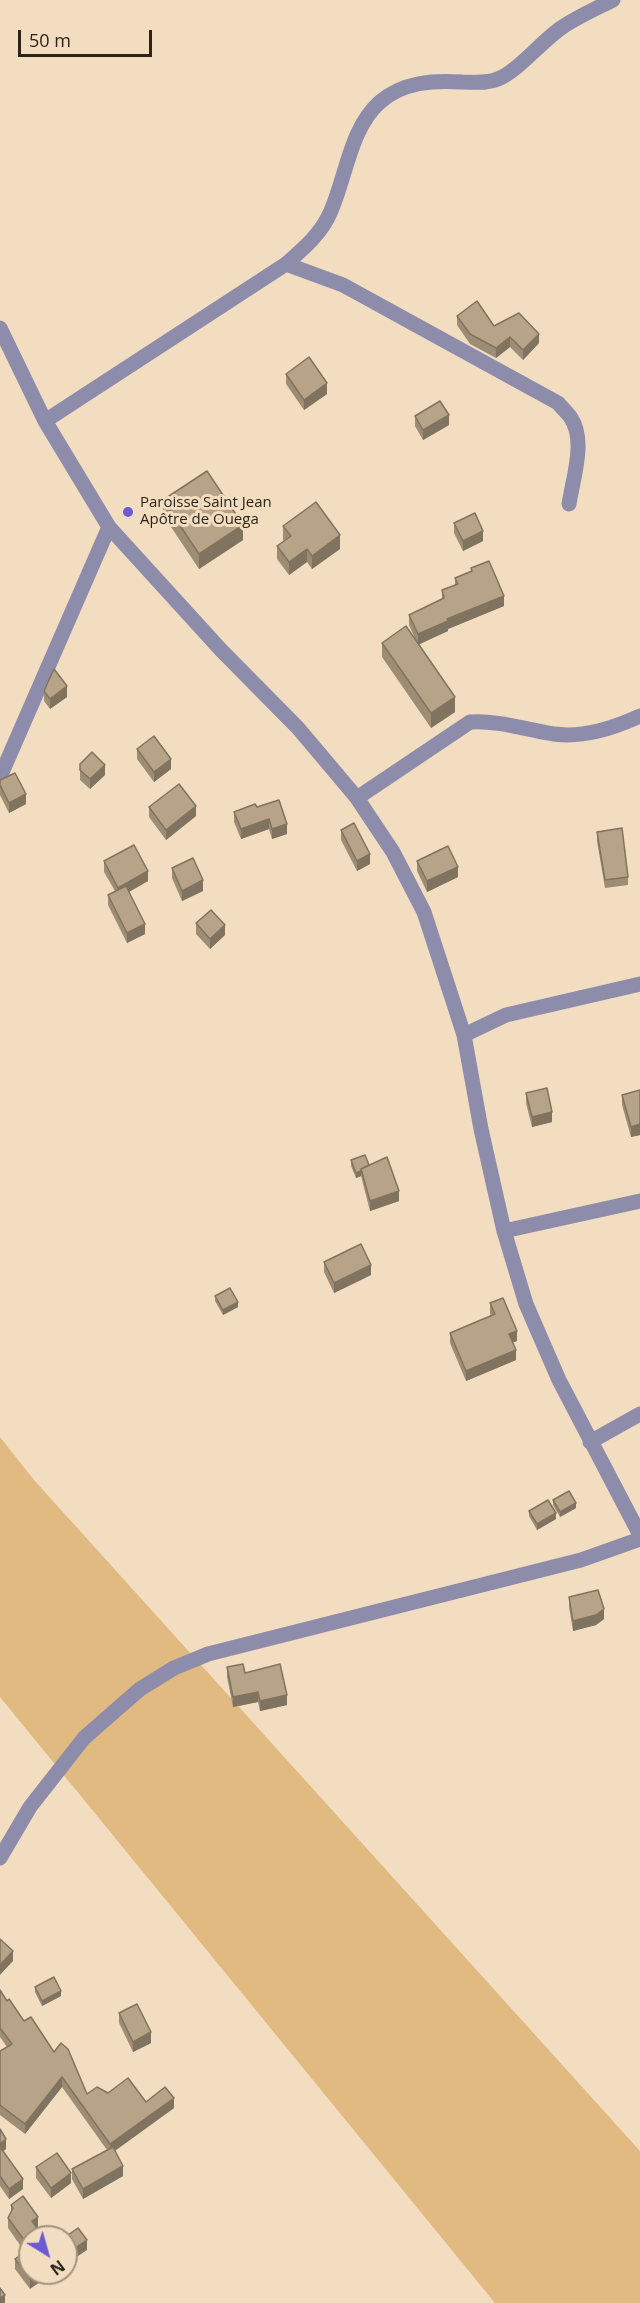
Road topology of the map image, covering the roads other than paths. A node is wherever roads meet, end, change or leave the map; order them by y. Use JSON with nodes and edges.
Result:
{"nodes":[{"id":1,"x":613,"y":0,"type":"edge"},
{"id":2,"x":286,"y":264,"type":"junction"},
{"id":3,"x":0,"y":328,"type":"edge"},
{"id":4,"x":45,"y":421,"type":"junction"},
{"id":5,"x":570,"y":504,"type":"dead end"},
{"id":6,"x":109,"y":527,"type":"junction"},
{"id":7,"x":640,"y":716,"type":"edge"},
{"id":8,"x":0,"y":777,"type":"edge"},
{"id":9,"x":357,"y":798,"type":"junction"},
{"id":10,"x":640,"y":984,"type":"edge"},
{"id":11,"x":464,"y":1035,"type":"junction"},
{"id":12,"x":640,"y":1201,"type":"edge"},
{"id":13,"x":504,"y":1231,"type":"junction"},
{"id":14,"x":640,"y":1414,"type":"edge"},
{"id":15,"x":590,"y":1442,"type":"junction"},
{"id":16,"x":640,"y":1537,"type":"edge"},
{"id":17,"x":0,"y":1858,"type":"edge"}],
"edges":[{"from":1,"to":2,"type":"street"},
{"from":2,"to":4,"type":"street"},
{"from":2,"to":5,"type":"street"},
{"from":3,"to":4,"type":"street"},
{"from":4,"to":6,"type":"street"},
{"from":6,"to":8,"type":"street"},
{"from":6,"to":9,"type":"street"},
{"from":7,"to":9,"type":"street"},
{"from":9,"to":11,"type":"street"},
{"from":10,"to":11,"type":"street"},
{"from":11,"to":13,"type":"street"},
{"from":12,"to":13,"type":"street"},
{"from":13,"to":15,"type":"street"},
{"from":14,"to":15,"type":"street"},
{"from":15,"to":16,"type":"street"},
{"from":16,"to":17,"type":"street"}]}
